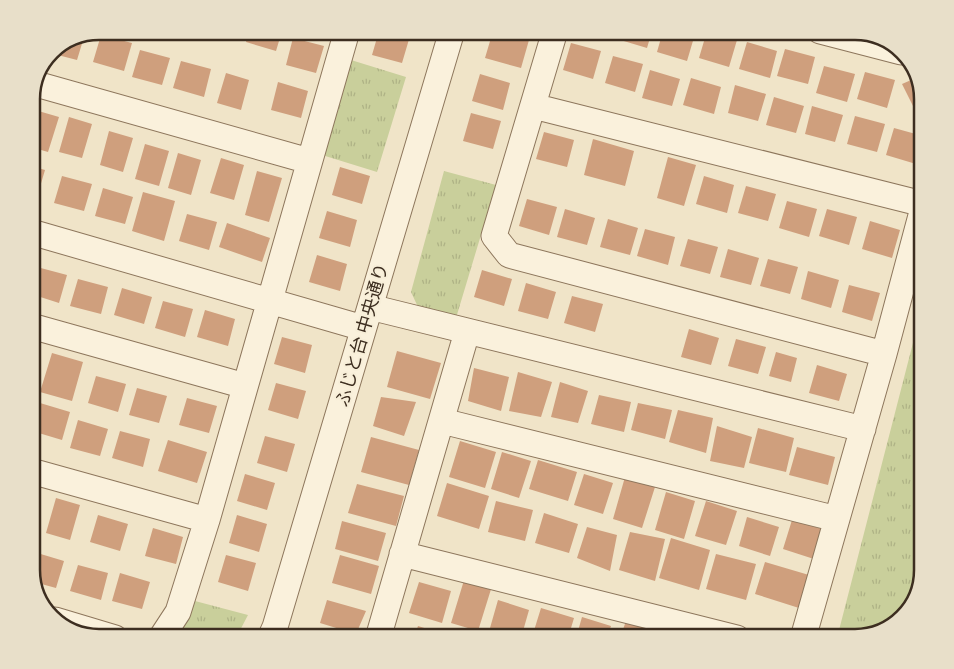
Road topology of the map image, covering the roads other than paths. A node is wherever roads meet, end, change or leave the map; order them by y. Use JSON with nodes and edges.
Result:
{"nodes":[{"id":1,"x":344,"y":40,"type":"edge"},
{"id":2,"x":449,"y":40,"type":"edge"},
{"id":3,"x":552,"y":40,"type":"edge"},
{"id":4,"x":855,"y":40,"type":"edge"},
{"id":5,"x":884,"y":47,"type":"edge"},
{"id":6,"x":41,"y":86,"type":"edge"},
{"id":7,"x":532,"y":106,"type":"junction"},
{"id":8,"x":309,"y":162,"type":"junction"},
{"id":9,"x":914,"y":202,"type":"edge"},
{"id":10,"x":40,"y":235,"type":"edge"},
{"id":11,"x":914,"y":242,"type":"edge"},
{"id":12,"x":270,"y":301,"type":"junction"},
{"id":13,"x":366,"y":317,"type":"junction"},
{"id":14,"x":40,"y":329,"type":"edge"},
{"id":15,"x":467,"y":332,"type":"junction"},
{"id":16,"x":884,"y":354,"type":"junction"},
{"id":17,"x":245,"y":386,"type":"junction"},
{"id":18,"x":442,"y":421,"type":"junction"},
{"id":19,"x":863,"y":428,"type":"junction"},
{"id":20,"x":40,"y":474,"type":"edge"},
{"id":21,"x":837,"y":519,"type":"junction"},
{"id":22,"x":207,"y":520,"type":"junction"},
{"id":23,"x":402,"y":554,"type":"junction"},
{"id":24,"x":167,"y":629,"type":"edge"},
{"id":25,"x":274,"y":629,"type":"edge"},
{"id":26,"x":381,"y":629,"type":"edge"},
{"id":27,"x":701,"y":629,"type":"edge"},
{"id":28,"x":806,"y":629,"type":"edge"}],
"edges":[{"from":1,"to":8,"type":"street"},
{"from":2,"to":13,"type":"street","name":"ふじと台 中央通り"},
{"from":3,"to":7,"type":"street"},
{"from":4,"to":5,"type":"street"},
{"from":6,"to":8,"type":"street"},
{"from":7,"to":9,"type":"street"},
{"from":7,"to":16,"type":"street"},
{"from":8,"to":12,"type":"street"},
{"from":10,"to":12,"type":"street"},
{"from":11,"to":16,"type":"street"},
{"from":12,"to":13,"type":"street"},
{"from":12,"to":17,"type":"street"},
{"from":13,"to":15,"type":"street"},
{"from":13,"to":25,"type":"street","name":"ふじと台 中央通り"},
{"from":14,"to":17,"type":"street"},
{"from":15,"to":18,"type":"street"},
{"from":15,"to":19,"type":"street"},
{"from":16,"to":19,"type":"street"},
{"from":17,"to":22,"type":"street"},
{"from":18,"to":21,"type":"street"},
{"from":18,"to":23,"type":"street"},
{"from":19,"to":21,"type":"street"},
{"from":20,"to":22,"type":"street"},
{"from":21,"to":28,"type":"street"},
{"from":22,"to":24,"type":"street"},
{"from":23,"to":26,"type":"street"},
{"from":23,"to":27,"type":"street"}]}
